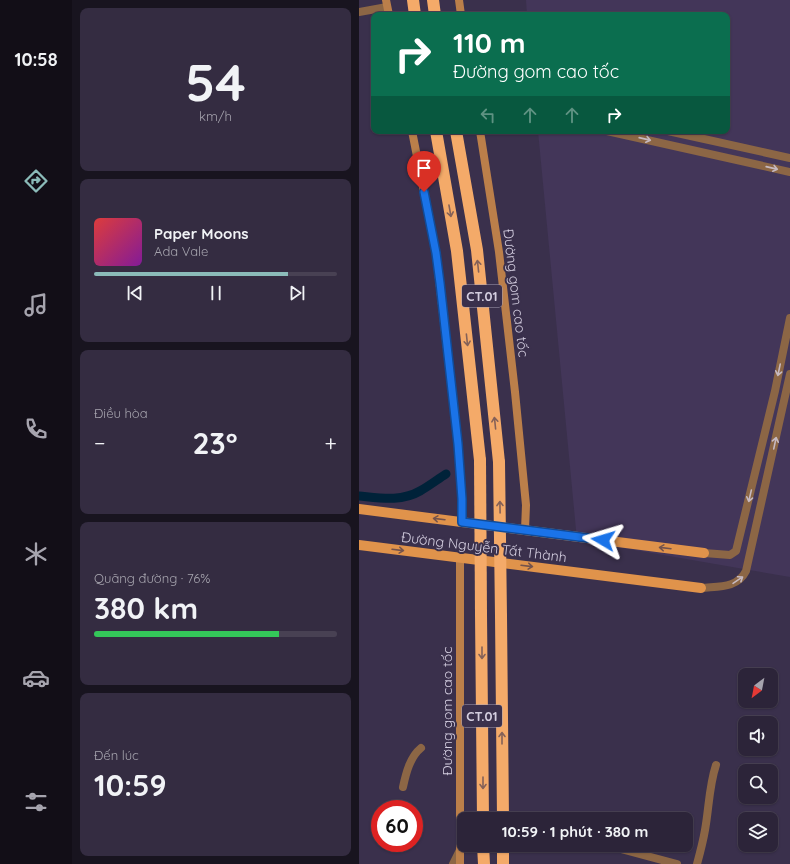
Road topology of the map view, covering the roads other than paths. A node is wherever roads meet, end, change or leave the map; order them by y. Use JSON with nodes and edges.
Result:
{"nodes":[{"id":1,"x":413,"y":0,"type":"edge"},
{"id":2,"x":433,"y":0,"type":"edge"},
{"id":3,"x":459,"y":0,"type":"edge"},
{"id":4,"x":387,"y":7,"type":"edge"},
{"id":5,"x":359,"y":12,"type":"edge"},
{"id":6,"x":415,"y":12,"type":"edge"},
{"id":7,"x":435,"y":12,"type":"edge"},
{"id":8,"x":461,"y":12,"type":"edge"},
{"id":9,"x":413,"y":134,"type":"edge"},
{"id":10,"x":437,"y":134,"type":"edge"},
{"id":11,"x":457,"y":134,"type":"edge"},
{"id":12,"x":480,"y":134,"type":"edge"},
{"id":13,"x":620,"y":134,"type":"edge"},
{"id":14,"x":682,"y":134,"type":"edge"},
{"id":15,"x":790,"y":158,"type":"edge"},
{"id":16,"x":790,"y":172,"type":"edge"},
{"id":17,"x":790,"y":318,"type":"edge"},
{"id":18,"x":790,"y":374,"type":"edge"},
{"id":19,"x":359,"y":509,"type":"edge"},
{"id":20,"x":462,"y":522,"type":"junction"},
{"id":21,"x":525,"y":530,"type":"junction"},
{"id":22,"x":359,"y":545,"type":"edge"},
{"id":23,"x":704,"y":553,"type":"joint"},
{"id":24,"x":460,"y":558,"type":"junction"},
{"id":25,"x":701,"y":588,"type":"joint"},
{"id":26,"x":421,"y":748,"type":"dead end"},
{"id":27,"x":716,"y":765,"type":"dead end"},
{"id":28,"x":403,"y":787,"type":"dead end"},
{"id":29,"x":460,"y":812,"type":"edge"},
{"id":30,"x":483,"y":812,"type":"edge"},
{"id":31,"x":503,"y":812,"type":"edge"},
{"id":32,"x":459,"y":852,"type":"edge"},
{"id":33,"x":460,"y":852,"type":"edge"},
{"id":34,"x":483,"y":852,"type":"edge"},
{"id":35,"x":503,"y":852,"type":"edge"},
{"id":36,"x":632,"y":852,"type":"edge"},
{"id":37,"x":453,"y":864,"type":"edge"},
{"id":38,"x":460,"y":864,"type":"edge"},
{"id":39,"x":484,"y":864,"type":"edge"},
{"id":40,"x":503,"y":864,"type":"edge"},
{"id":41,"x":677,"y":864,"type":"edge"},
{"id":42,"x":697,"y":864,"type":"edge"}],
"edges":[{"from":1,"to":6,"type":"highway"},
{"from":2,"to":7,"type":"highway"},
{"from":3,"to":8,"type":"main road"},
{"from":4,"to":5,"type":"street"},
{"from":9,"to":20,"type":"main road"},
{"from":10,"to":30,"type":"highway","number":"CT.01","one_way":true,"bridge":true},
{"from":31,"to":11,"type":"highway","number":"CT.01","one_way":true,"bridge":true},
{"from":12,"to":21,"type":"main road","name":"Đường gom cao tốc"},
{"from":13,"to":16,"type":"street","one_way":true},
{"from":14,"to":15,"type":"street"},
{"from":17,"to":23,"type":"street","one_way":true},
{"from":25,"to":18,"type":"street","one_way":true},
{"from":20,"to":19,"type":"main road","name":"Đường Nguyễn Tất Thành","one_way":true},
{"from":20,"to":21,"type":"main road","name":"Đường Nguyễn Tất Thành"},
{"from":23,"to":21,"type":"main road","name":"Đường Nguyễn Tất Thành","one_way":true},
{"from":22,"to":24,"type":"main road","name":"Đường Nguyễn Tất Thành","one_way":true},
{"from":24,"to":25,"type":"main road","name":"Đường Nguyễn Tất Thành","one_way":true},
{"from":24,"to":29,"type":"main road","name":"Đường gom cao tốc"},
{"from":26,"to":28,"type":"street"},
{"from":27,"to":42,"type":"street"},
{"from":32,"to":37,"type":"street"},
{"from":33,"to":38,"type":"main road","name":"Đường gom cao tốc"},
{"from":34,"to":39,"type":"highway"},
{"from":35,"to":40,"type":"highway"},
{"from":36,"to":41,"type":"street"}]}
